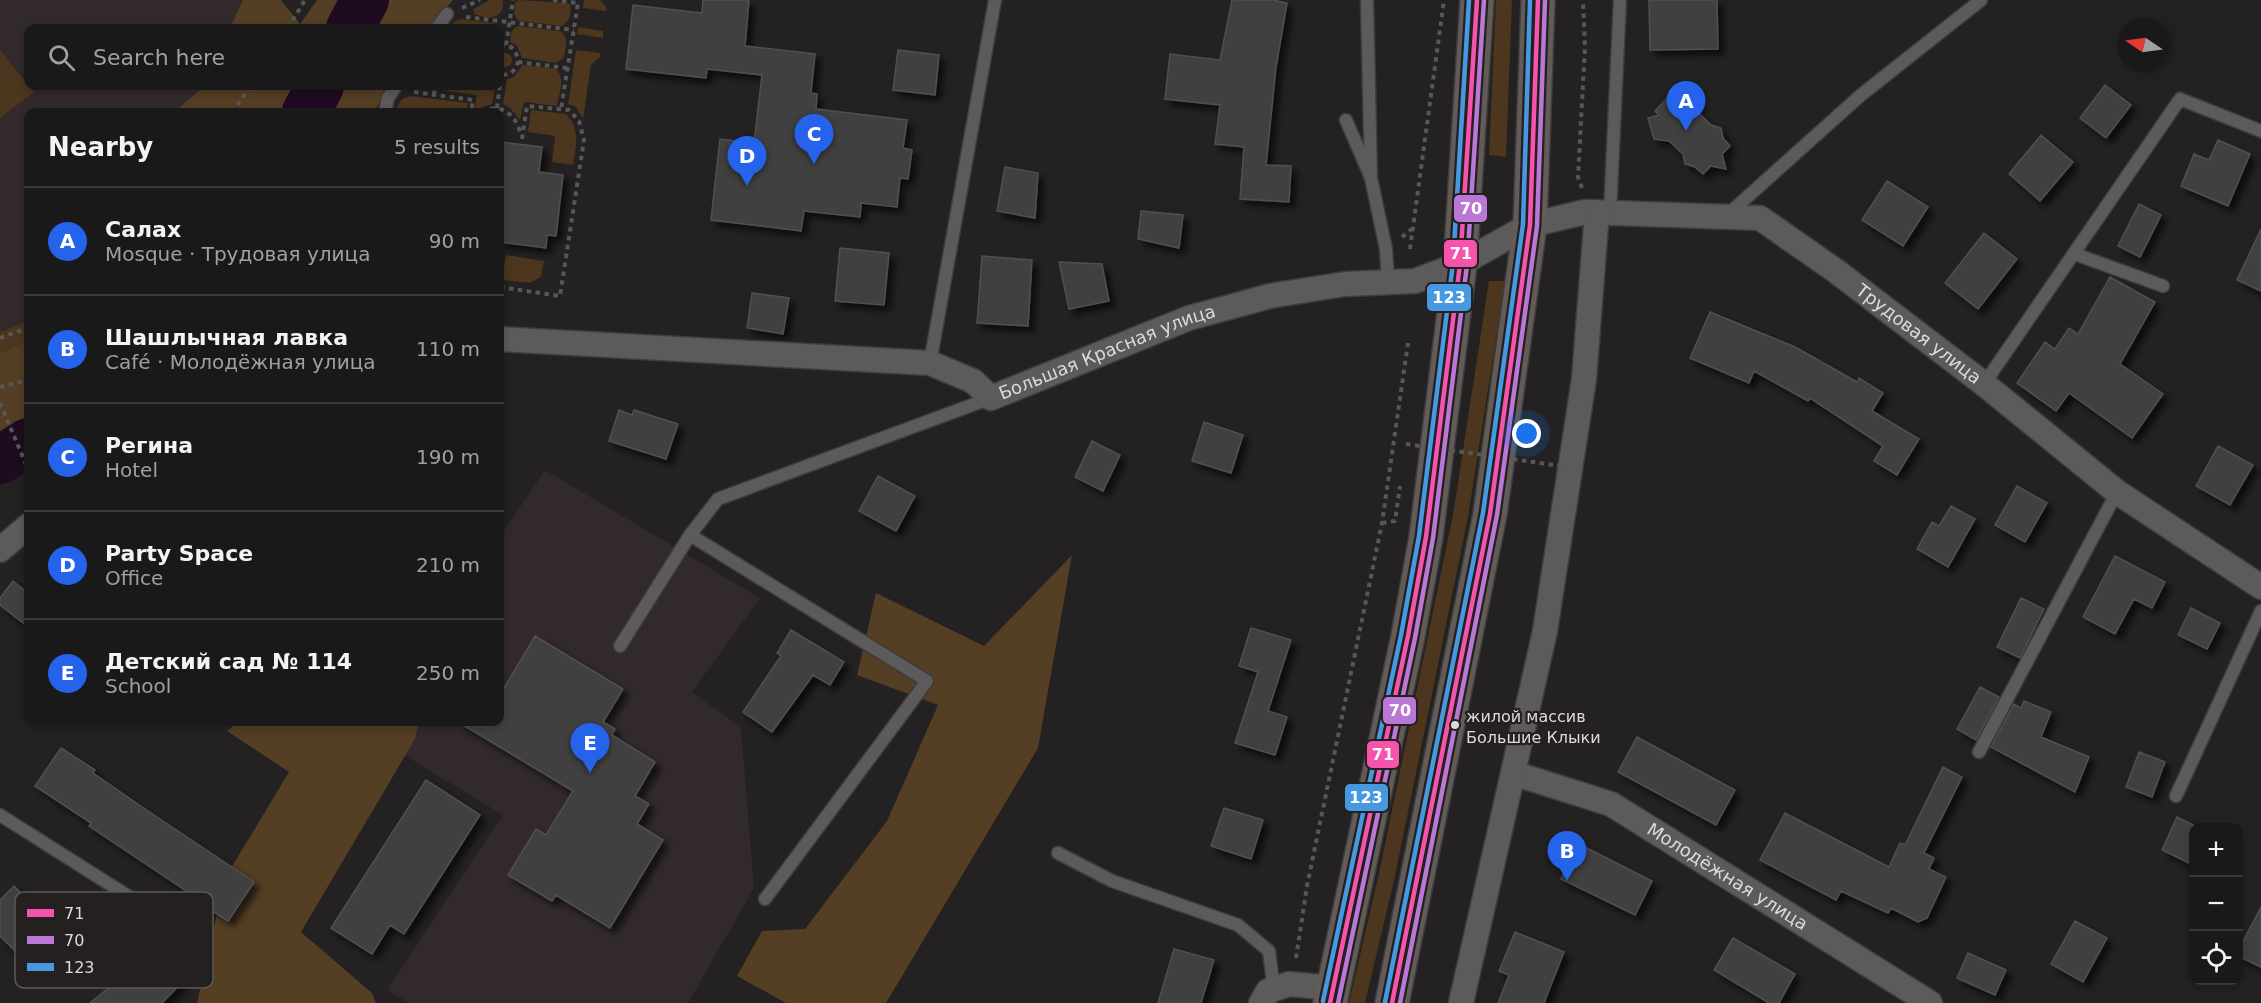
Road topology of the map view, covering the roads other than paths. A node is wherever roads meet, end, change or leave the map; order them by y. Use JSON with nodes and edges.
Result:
{"nodes":[{"id":1,"x":995,"y":0,"type":"edge"},
{"id":2,"x":1367,"y":0,"type":"edge"},
{"id":3,"x":1477,"y":0,"type":"edge"},
{"id":4,"x":1538,"y":0,"type":"edge"},
{"id":5,"x":1620,"y":0,"type":"edge"},
{"id":6,"x":1981,"y":0,"type":"edge"},
{"id":7,"x":447,"y":14,"type":"road end"},
{"id":8,"x":440,"y":24,"type":"edge"},
{"id":9,"x":398,"y":90,"type":"edge"},
{"id":10,"x":386,"y":108,"type":"edge"},
{"id":11,"x":1346,"y":120,"type":"dead end"},
{"id":12,"x":2261,"y":131,"type":"edge"},
{"id":13,"x":1371,"y":178,"type":"junction"},
{"id":14,"x":1597,"y":207,"type":"junction"},
{"id":15,"x":1725,"y":217,"type":"junction"},
{"id":16,"x":1530,"y":225,"type":"junction"},
{"id":17,"x":2075,"y":254,"type":"junction"},
{"id":18,"x":1460,"y":264,"type":"junction"},
{"id":19,"x":1388,"y":282,"type":"junction"},
{"id":20,"x":2163,"y":286,"type":"dead end"},
{"id":21,"x":504,"y":339,"type":"edge"},
{"id":22,"x":930,"y":363,"type":"junction"},
{"id":23,"x":1984,"y":384,"type":"junction"},
{"id":24,"x":991,"y":398,"type":"junction"},
{"id":25,"x":2117,"y":492,"type":"junction"},
{"id":26,"x":24,"y":529,"type":"edge"},
{"id":27,"x":690,"y":535,"type":"junction"},
{"id":28,"x":0,"y":550,"type":"edge"},
{"id":29,"x":2261,"y":587,"type":"edge"},
{"id":30,"x":2261,"y":611,"type":"edge"},
{"id":31,"x":620,"y":646,"type":"dead end"},
{"id":32,"x":1979,"y":752,"type":"dead end"},
{"id":33,"x":1513,"y":773,"type":"junction"},
{"id":34,"x":2176,"y":796,"type":"dead end"},
{"id":35,"x":0,"y":816,"type":"edge"},
{"id":36,"x":1058,"y":853,"type":"dead end"},
{"id":37,"x":121,"y":892,"type":"edge"},
{"id":38,"x":765,"y":899,"type":"dead end"},
{"id":39,"x":1332,"y":995,"type":"edge"},
{"id":40,"x":1267,"y":996,"type":"edge"},
{"id":41,"x":1392,"y":1003,"type":"edge"},
{"id":42,"x":1461,"y":1003,"type":"edge"},
{"id":43,"x":1930,"y":1003,"type":"edge"}],
"edges":[{"from":1,"to":22,"type":"lane"},
{"from":2,"to":13,"type":"lane"},
{"from":3,"to":18,"type":"main road"},
{"from":4,"to":16,"type":"main road"},
{"from":5,"to":14,"type":"lane"},
{"from":6,"to":15,"type":"lane"},
{"from":7,"to":8,"type":"lane"},
{"from":9,"to":10,"type":"lane"},
{"from":11,"to":13,"type":"lane"},
{"from":12,"to":17,"type":"lane"},
{"from":13,"to":19,"type":"lane"},
{"from":14,"to":15,"type":"street","name":"Трудовая улица"},
{"from":14,"to":16,"type":"street","name":"Трудовая улица"},
{"from":14,"to":33,"type":"street"},
{"from":15,"to":23,"type":"street","name":"Трудовая улица"},
{"from":16,"to":18,"type":"street","name":"Большая Красная улица"},
{"from":16,"to":41,"type":"main road"},
{"from":17,"to":20,"type":"lane"},
{"from":17,"to":23,"type":"lane"},
{"from":18,"to":19,"type":"street","name":"Большая Красная улица"},
{"from":18,"to":39,"type":"main road"},
{"from":19,"to":24,"type":"street","name":"Большая Красная улица"},
{"from":21,"to":22,"type":"street","name":"Большая Красная улица"},
{"from":22,"to":24,"type":"street","name":"Большая Красная улица"},
{"from":23,"to":25,"type":"street","name":"Трудовая улица"},
{"from":24,"to":27,"type":"lane"},
{"from":25,"to":29,"type":"street","name":"Трудовая улица"},
{"from":25,"to":32,"type":"lane"},
{"from":26,"to":28,"type":"street"},
{"from":27,"to":31,"type":"lane"},
{"from":27,"to":38,"type":"lane"},
{"from":30,"to":34,"type":"lane"},
{"from":33,"to":42,"type":"street"},
{"from":33,"to":43,"type":"street","name":"Молодёжная улица"},
{"from":35,"to":37,"type":"lane"},
{"from":36,"to":40,"type":"lane"},
{"from":39,"to":40,"type":"street"}]}
